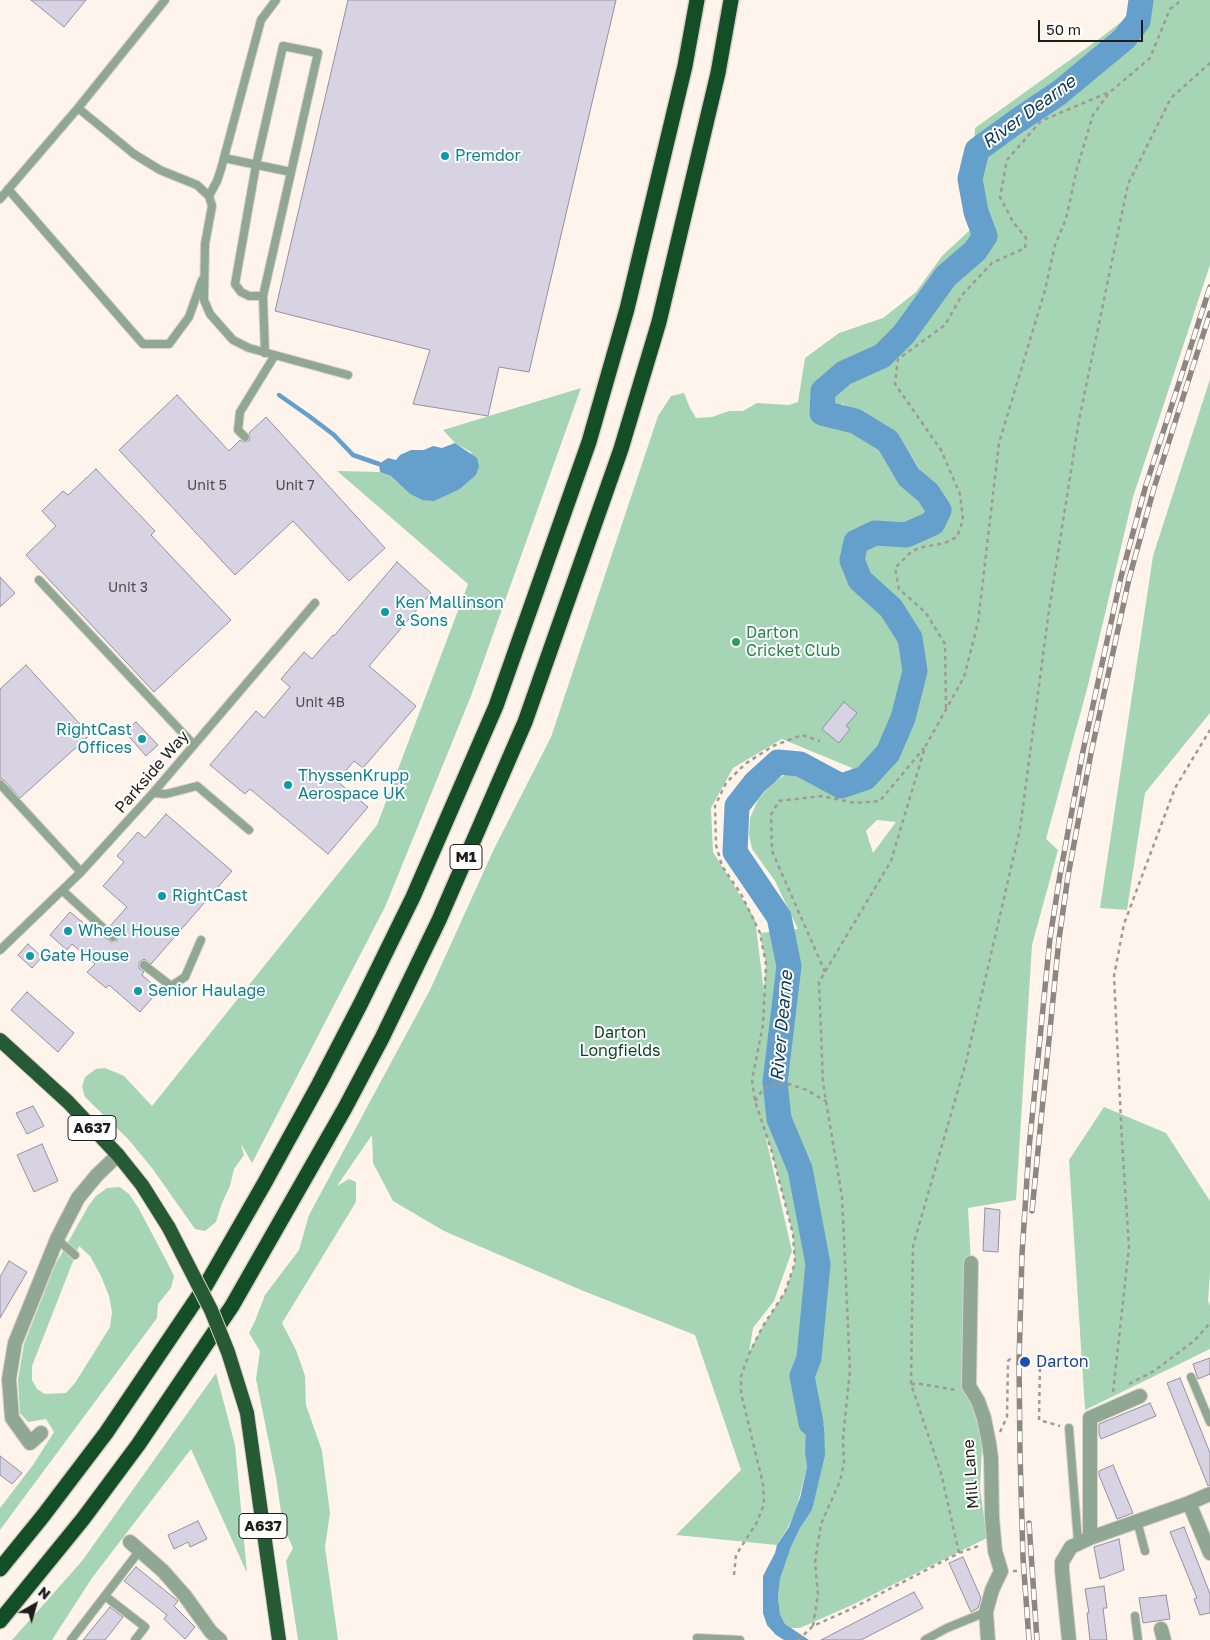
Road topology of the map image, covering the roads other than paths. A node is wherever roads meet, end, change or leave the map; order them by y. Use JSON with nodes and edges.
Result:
{"nodes":[{"id":1,"x":165,"y":0,"type":"edge"},
{"id":2,"x":276,"y":0,"type":"edge"},
{"id":3,"x":697,"y":0,"type":"edge"},
{"id":4,"x":731,"y":0,"type":"edge"},
{"id":5,"x":78,"y":108,"type":"junction"},
{"id":6,"x":224,"y":158,"type":"junction"},
{"id":7,"x":256,"y":165,"type":"junction"},
{"id":8,"x":291,"y":172,"type":"junction"},
{"id":9,"x":8,"y":190,"type":"junction"},
{"id":10,"x":209,"y":196,"type":"junction"},
{"id":11,"x":0,"y":199,"type":"edge"},
{"id":12,"x":204,"y":276,"type":"junction"},
{"id":13,"x":264,"y":296,"type":"junction"},
{"id":14,"x":265,"y":353,"type":"junction"},
{"id":15,"x":275,"y":356,"type":"junction"},
{"id":16,"x":348,"y":375,"type":"dead end"},
{"id":17,"x":245,"y":437,"type":"dead end"},
{"id":18,"x":39,"y":580,"type":"dead end"},
{"id":19,"x":315,"y":603,"type":"dead end"},
{"id":20,"x":194,"y":744,"type":"junction"},
{"id":21,"x":0,"y":784,"type":"edge"},
{"id":22,"x":153,"y":793,"type":"junction"},
{"id":23,"x":249,"y":830,"type":"dead end"},
{"id":24,"x":81,"y":872,"type":"junction"},
{"id":25,"x":63,"y":891,"type":"junction"},
{"id":26,"x":113,"y":937,"type":"dead end"},
{"id":27,"x":201,"y":940,"type":"dead end"},
{"id":28,"x":0,"y":950,"type":"edge"},
{"id":29,"x":144,"y":966,"type":"dead end"},
{"id":30,"x":0,"y":1040,"type":"edge"},
{"id":31,"x":118,"y":1155,"type":"junction"},
{"id":32,"x":56,"y":1239,"type":"junction"},
{"id":33,"x":75,"y":1255,"type":"dead end"},
{"id":34,"x":974,"y":1270,"type":"dead end"},
{"id":35,"x":1191,"y":1377,"type":"dead end"},
{"id":36,"x":1140,"y":1396,"type":"dead end"},
{"id":37,"x":1210,"y":1422,"type":"edge"},
{"id":38,"x":1068,"y":1428,"type":"road end"},
{"id":39,"x":41,"y":1433,"type":"dead end"},
{"id":40,"x":1210,"y":1494,"type":"edge"},
{"id":41,"x":1189,"y":1503,"type":"junction"},
{"id":42,"x":1137,"y":1521,"type":"junction"},
{"id":43,"x":1084,"y":1540,"type":"junction"},
{"id":44,"x":135,"y":1546,"type":"joint"},
{"id":45,"x":1144,"y":1551,"type":"dead end"},
{"id":46,"x":1210,"y":1553,"type":"edge"},
{"id":47,"x":0,"y":1569,"type":"edge"},
{"id":48,"x":105,"y":1596,"type":"junction"},
{"id":49,"x":986,"y":1612,"type":"junction"},
{"id":50,"x":1135,"y":1616,"type":"dead end"},
{"id":51,"x":0,"y":1621,"type":"edge"},
{"id":52,"x":697,"y":1638,"type":"dead end"},
{"id":53,"x":71,"y":1640,"type":"edge"},
{"id":54,"x":135,"y":1640,"type":"edge"},
{"id":55,"x":220,"y":1640,"type":"edge"},
{"id":56,"x":279,"y":1640,"type":"edge"},
{"id":57,"x":740,"y":1640,"type":"edge"},
{"id":58,"x":925,"y":1640,"type":"edge"},
{"id":59,"x":988,"y":1640,"type":"edge"},
{"id":60,"x":1069,"y":1640,"type":"edge"},
{"id":61,"x":1138,"y":1640,"type":"edge"}],
"edges":[{"from":1,"to":5,"type":"lane"},
{"from":2,"to":6,"type":"lane"},
{"from":3,"to":47,"type":"highway","number":"M1"},
{"from":4,"to":51,"type":"highway","number":"M1"},
{"from":5,"to":9,"type":"lane"},
{"from":5,"to":10,"type":"lane"},
{"from":6,"to":7,"type":"lane"},
{"from":6,"to":10,"type":"lane"},
{"from":7,"to":8,"type":"lane"},
{"from":7,"to":8,"type":"lane"},
{"from":7,"to":13,"type":"lane"},
{"from":8,"to":13,"type":"lane"},
{"from":9,"to":11,"type":"lane"},
{"from":9,"to":12,"type":"lane"},
{"from":10,"to":12,"type":"lane"},
{"from":12,"to":14,"type":"lane"},
{"from":13,"to":14,"type":"lane"},
{"from":14,"to":15,"type":"lane"},
{"from":15,"to":16,"type":"lane"},
{"from":15,"to":17,"type":"lane"},
{"from":18,"to":20,"type":"lane"},
{"from":19,"to":20,"type":"lane","name":"Parkside Way"},
{"from":20,"to":22,"type":"lane","name":"Parkside Way"},
{"from":21,"to":24,"type":"lane"},
{"from":22,"to":23,"type":"lane"},
{"from":22,"to":24,"type":"lane","name":"Parkside Way"},
{"from":24,"to":25,"type":"lane","name":"Parkside Way"},
{"from":25,"to":26,"type":"lane"},
{"from":25,"to":28,"type":"lane","name":"Parkside Way"},
{"from":27,"to":29,"type":"lane"},
{"from":30,"to":31,"type":"highway","number":"A637"},
{"from":31,"to":32,"type":"street"},
{"from":31,"to":56,"type":"highway","number":"A637","bridge":true},
{"from":32,"to":33,"type":"lane"},
{"from":32,"to":39,"type":"street"},
{"from":34,"to":49,"type":"street","name":"Mill Lane"},
{"from":35,"to":37,"type":"lane"},
{"from":36,"to":43,"type":"street"},
{"from":38,"to":43,"type":"lane"},
{"from":40,"to":41,"type":"street"},
{"from":41,"to":42,"type":"street"},
{"from":41,"to":46,"type":"street"},
{"from":42,"to":43,"type":"street"},
{"from":42,"to":45,"type":"lane"},
{"from":43,"to":60,"type":"street"},
{"from":44,"to":48,"type":"lane"},
{"from":44,"to":55,"type":"street"},
{"from":48,"to":53,"type":"lane"},
{"from":48,"to":54,"type":"lane"},
{"from":49,"to":58,"type":"lane"},
{"from":49,"to":59,"type":"street","name":"Mill Lane"},
{"from":50,"to":61,"type":"lane"},
{"from":52,"to":57,"type":"lane"}]}
